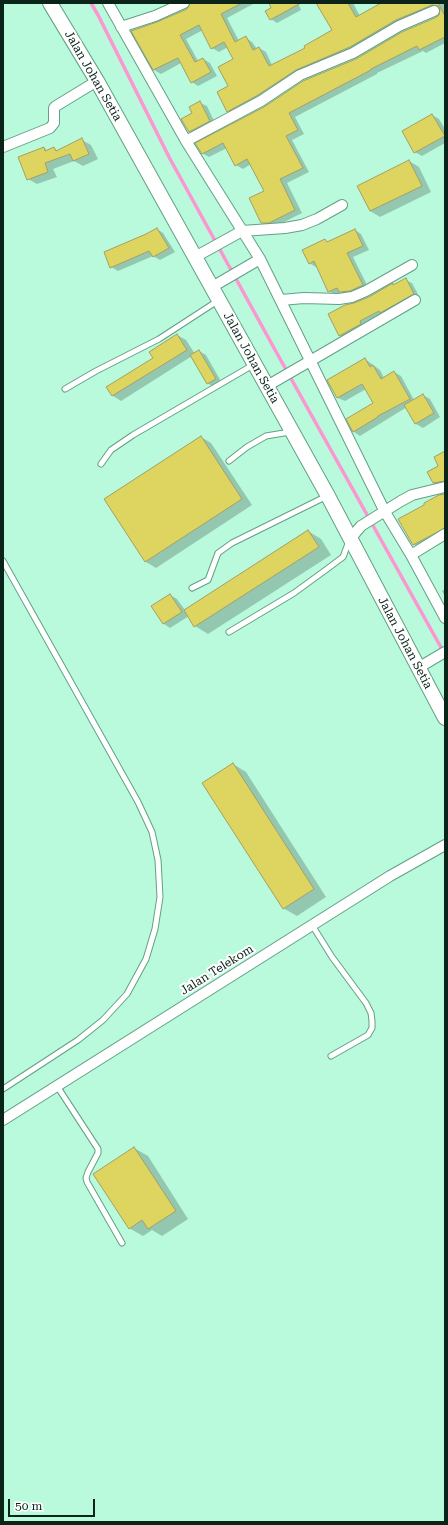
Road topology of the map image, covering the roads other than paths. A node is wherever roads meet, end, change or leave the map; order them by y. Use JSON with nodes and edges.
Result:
{"nodes":[{"id":1,"x":50,"y":3,"type":"edge"},
{"id":2,"x":108,"y":3,"type":"edge"},
{"id":3,"x":184,"y":3,"type":"edge"},
{"id":4,"x":434,"y":11,"type":"dead end"},
{"id":5,"x":121,"y":27,"type":"junction"},
{"id":6,"x":97,"y":81,"type":"junction"},
{"id":7,"x":186,"y":141,"type":"junction"},
{"id":8,"x":3,"y":147,"type":"edge"},
{"id":9,"x":342,"y":205,"type":"dead end"},
{"id":10,"x":238,"y":233,"type":"junction"},
{"id":11,"x":200,"y":254,"type":"junction"},
{"id":12,"x":260,"y":259,"type":"junction"},
{"id":13,"x":412,"y":265,"type":"dead end"},
{"id":14,"x":212,"y":287,"type":"junction"},
{"id":15,"x":220,"y":300,"type":"junction"},
{"id":16,"x":281,"y":300,"type":"junction"},
{"id":17,"x":414,"y":300,"type":"dead end"},
{"id":18,"x":311,"y":360,"type":"junction"},
{"id":19,"x":254,"y":365,"type":"junction"},
{"id":20,"x":273,"y":383,"type":"junction"},
{"id":21,"x":65,"y":389,"type":"dead end"},
{"id":22,"x":291,"y":432,"type":"junction"},
{"id":23,"x":229,"y":461,"type":"dead end"},
{"id":24,"x":101,"y":464,"type":"dead end"},
{"id":25,"x":445,"y":487,"type":"edge"},
{"id":26,"x":328,"y":496,"type":"junction"},
{"id":27,"x":381,"y":514,"type":"junction"},
{"id":28,"x":445,"y":534,"type":"edge"},
{"id":29,"x":350,"y":538,"type":"junction"},
{"id":30,"x":411,"y":555,"type":"junction"},
{"id":31,"x":3,"y":561,"type":"edge"},
{"id":32,"x":192,"y":588,"type":"dead end"},
{"id":33,"x":445,"y":618,"type":"edge"},
{"id":34,"x":229,"y":632,"type":"dead end"},
{"id":35,"x":445,"y":652,"type":"edge"},
{"id":36,"x":422,"y":665,"type":"junction"},
{"id":37,"x":445,"y":718,"type":"edge"},
{"id":38,"x":445,"y":844,"type":"edge"},
{"id":39,"x":312,"y":925,"type":"junction"},
{"id":40,"x":331,"y":1056,"type":"dead end"},
{"id":41,"x":57,"y":1086,"type":"junction"},
{"id":42,"x":3,"y":1089,"type":"edge"},
{"id":43,"x":3,"y":1120,"type":"edge"},
{"id":44,"x":122,"y":1243,"type":"dead end"}],
"edges":[{"from":1,"to":6,"type":"main road","name":"Jalan Johan Setia"},
{"from":2,"to":5,"type":"street"},
{"from":3,"to":5,"type":"street"},
{"from":4,"to":7,"type":"street"},
{"from":5,"to":7,"type":"street"},
{"from":6,"to":8,"type":"street"},
{"from":6,"to":11,"type":"main road","name":"Jalan Johan Setia"},
{"from":7,"to":10,"type":"street"},
{"from":9,"to":10,"type":"street"},
{"from":10,"to":11,"type":"street"},
{"from":10,"to":12,"type":"street"},
{"from":11,"to":14,"type":"main road","name":"Jalan Johan Setia"},
{"from":12,"to":14,"type":"street"},
{"from":12,"to":16,"type":"street"},
{"from":13,"to":16,"type":"street"},
{"from":14,"to":15,"type":"main road","name":"Jalan Johan Setia"},
{"from":15,"to":19,"type":"main road","name":"Jalan Johan Setia"},
{"from":15,"to":21,"type":"lane"},
{"from":16,"to":18,"type":"street"},
{"from":17,"to":18,"type":"street"},
{"from":18,"to":20,"type":"street"},
{"from":18,"to":27,"type":"street"},
{"from":19,"to":20,"type":"main road","name":"Jalan Johan Setia"},
{"from":19,"to":24,"type":"lane"},
{"from":20,"to":22,"type":"main road","name":"Jalan Johan Setia"},
{"from":22,"to":23,"type":"lane"},
{"from":22,"to":26,"type":"main road","name":"Jalan Johan Setia"},
{"from":25,"to":27,"type":"street"},
{"from":26,"to":29,"type":"main road","name":"Jalan Johan Setia"},
{"from":26,"to":32,"type":"lane"},
{"from":27,"to":29,"type":"street"},
{"from":27,"to":30,"type":"street"},
{"from":28,"to":30,"type":"street"},
{"from":29,"to":34,"type":"lane"},
{"from":29,"to":36,"type":"main road","name":"Jalan Johan Setia"},
{"from":30,"to":33,"type":"street"},
{"from":31,"to":42,"type":"lane"},
{"from":35,"to":36,"type":"street"},
{"from":36,"to":37,"type":"main road","name":"Jalan Johan Setia"},
{"from":38,"to":39,"type":"street","name":"Jalan Telekom"},
{"from":39,"to":40,"type":"lane"},
{"from":39,"to":41,"type":"street","name":"Jalan Telekom"},
{"from":41,"to":43,"type":"street","name":"Jalan Telekom"},
{"from":41,"to":44,"type":"lane"}]}
